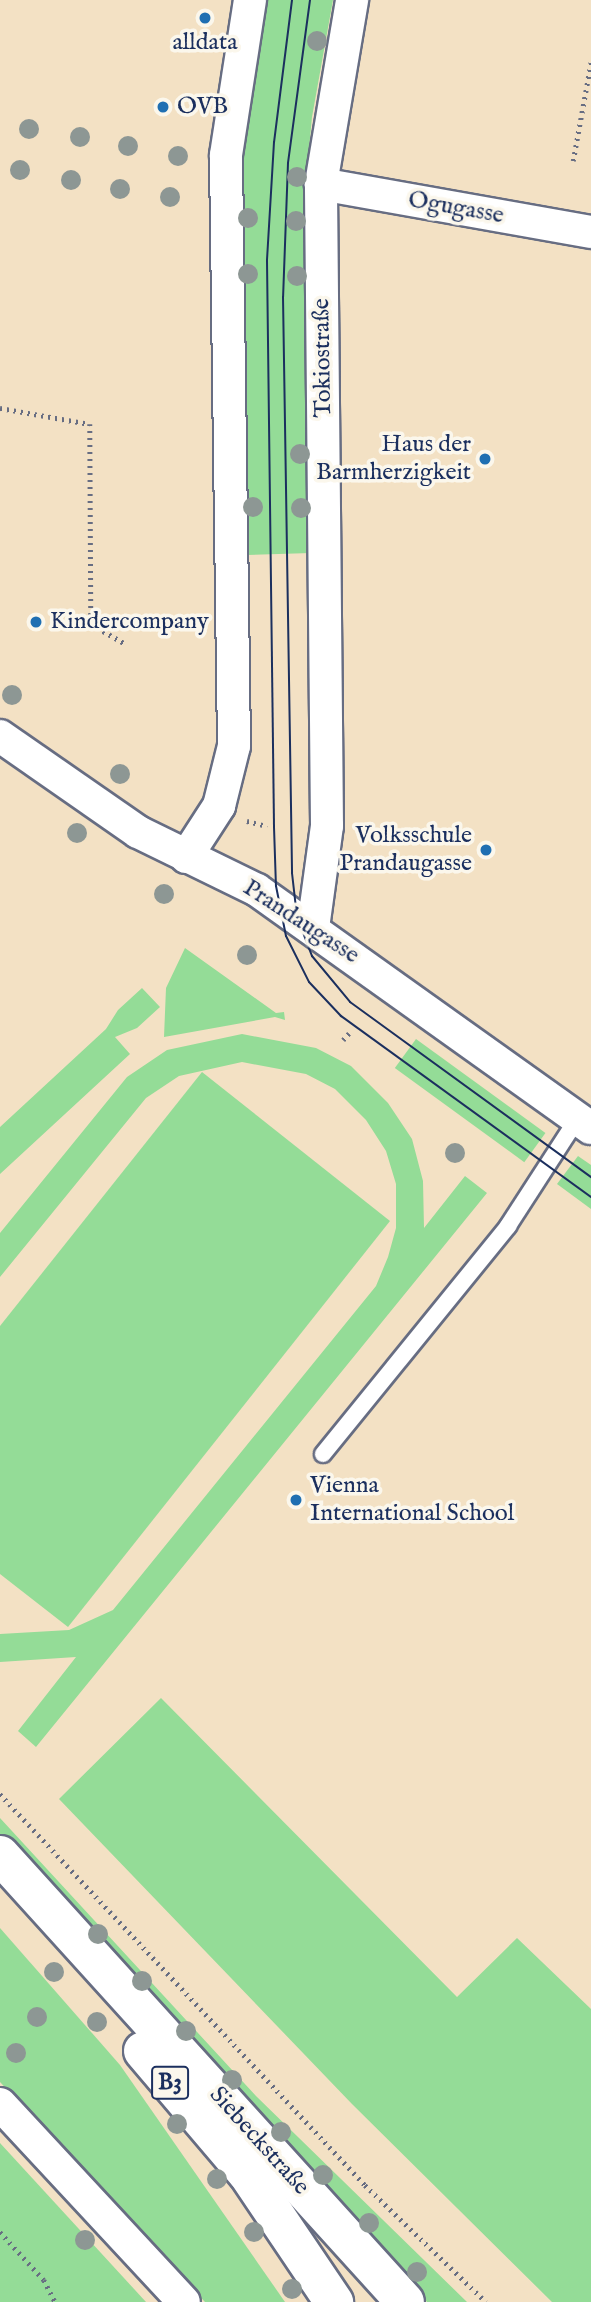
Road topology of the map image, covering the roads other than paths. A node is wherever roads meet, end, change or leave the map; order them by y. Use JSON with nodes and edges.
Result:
{"nodes":[{"id":1,"x":250,"y":0,"type":"edge"},
{"id":2,"x":352,"y":0,"type":"edge"},
{"id":3,"x":321,"y":184,"type":"junction"},
{"id":4,"x":591,"y":232,"type":"edge"},
{"id":5,"x":0,"y":736,"type":"edge"},
{"id":6,"x":186,"y":857,"type":"junction"},
{"id":7,"x":313,"y":928,"type":"junction"},
{"id":8,"x":584,"y":1123,"type":"edge"},
{"id":9,"x":323,"y":1454,"type":"dead end"},
{"id":10,"x":0,"y":1855,"type":"edge"},
{"id":11,"x":0,"y":1884,"type":"edge"},
{"id":12,"x":0,"y":2104,"type":"edge"},
{"id":13,"x":184,"y":2302,"type":"edge"},
{"id":14,"x":334,"y":2302,"type":"edge"},
{"id":15,"x":405,"y":2302,"type":"edge"}],
"edges":[{"from":1,"to":6,"type":"street"},
{"from":2,"to":3,"type":"street","name":"Tokiostraße"},
{"from":3,"to":4,"type":"street","name":"Ogugasse"},
{"from":3,"to":7,"type":"street","name":"Tokiostraße"},
{"from":5,"to":6,"type":"street","name":"Prandaugasse"},
{"from":6,"to":7,"type":"street","name":"Prandaugasse"},
{"from":7,"to":8,"type":"street","name":"Prandaugasse"},
{"from":8,"to":9,"type":"lane"},
{"from":10,"to":15,"type":"main road","name":"Siebeckstraße","number":"B3"},
{"from":11,"to":14,"type":"main road","name":"Siebeckstraße","number":"B3"},
{"from":12,"to":13,"type":"street"}]}
